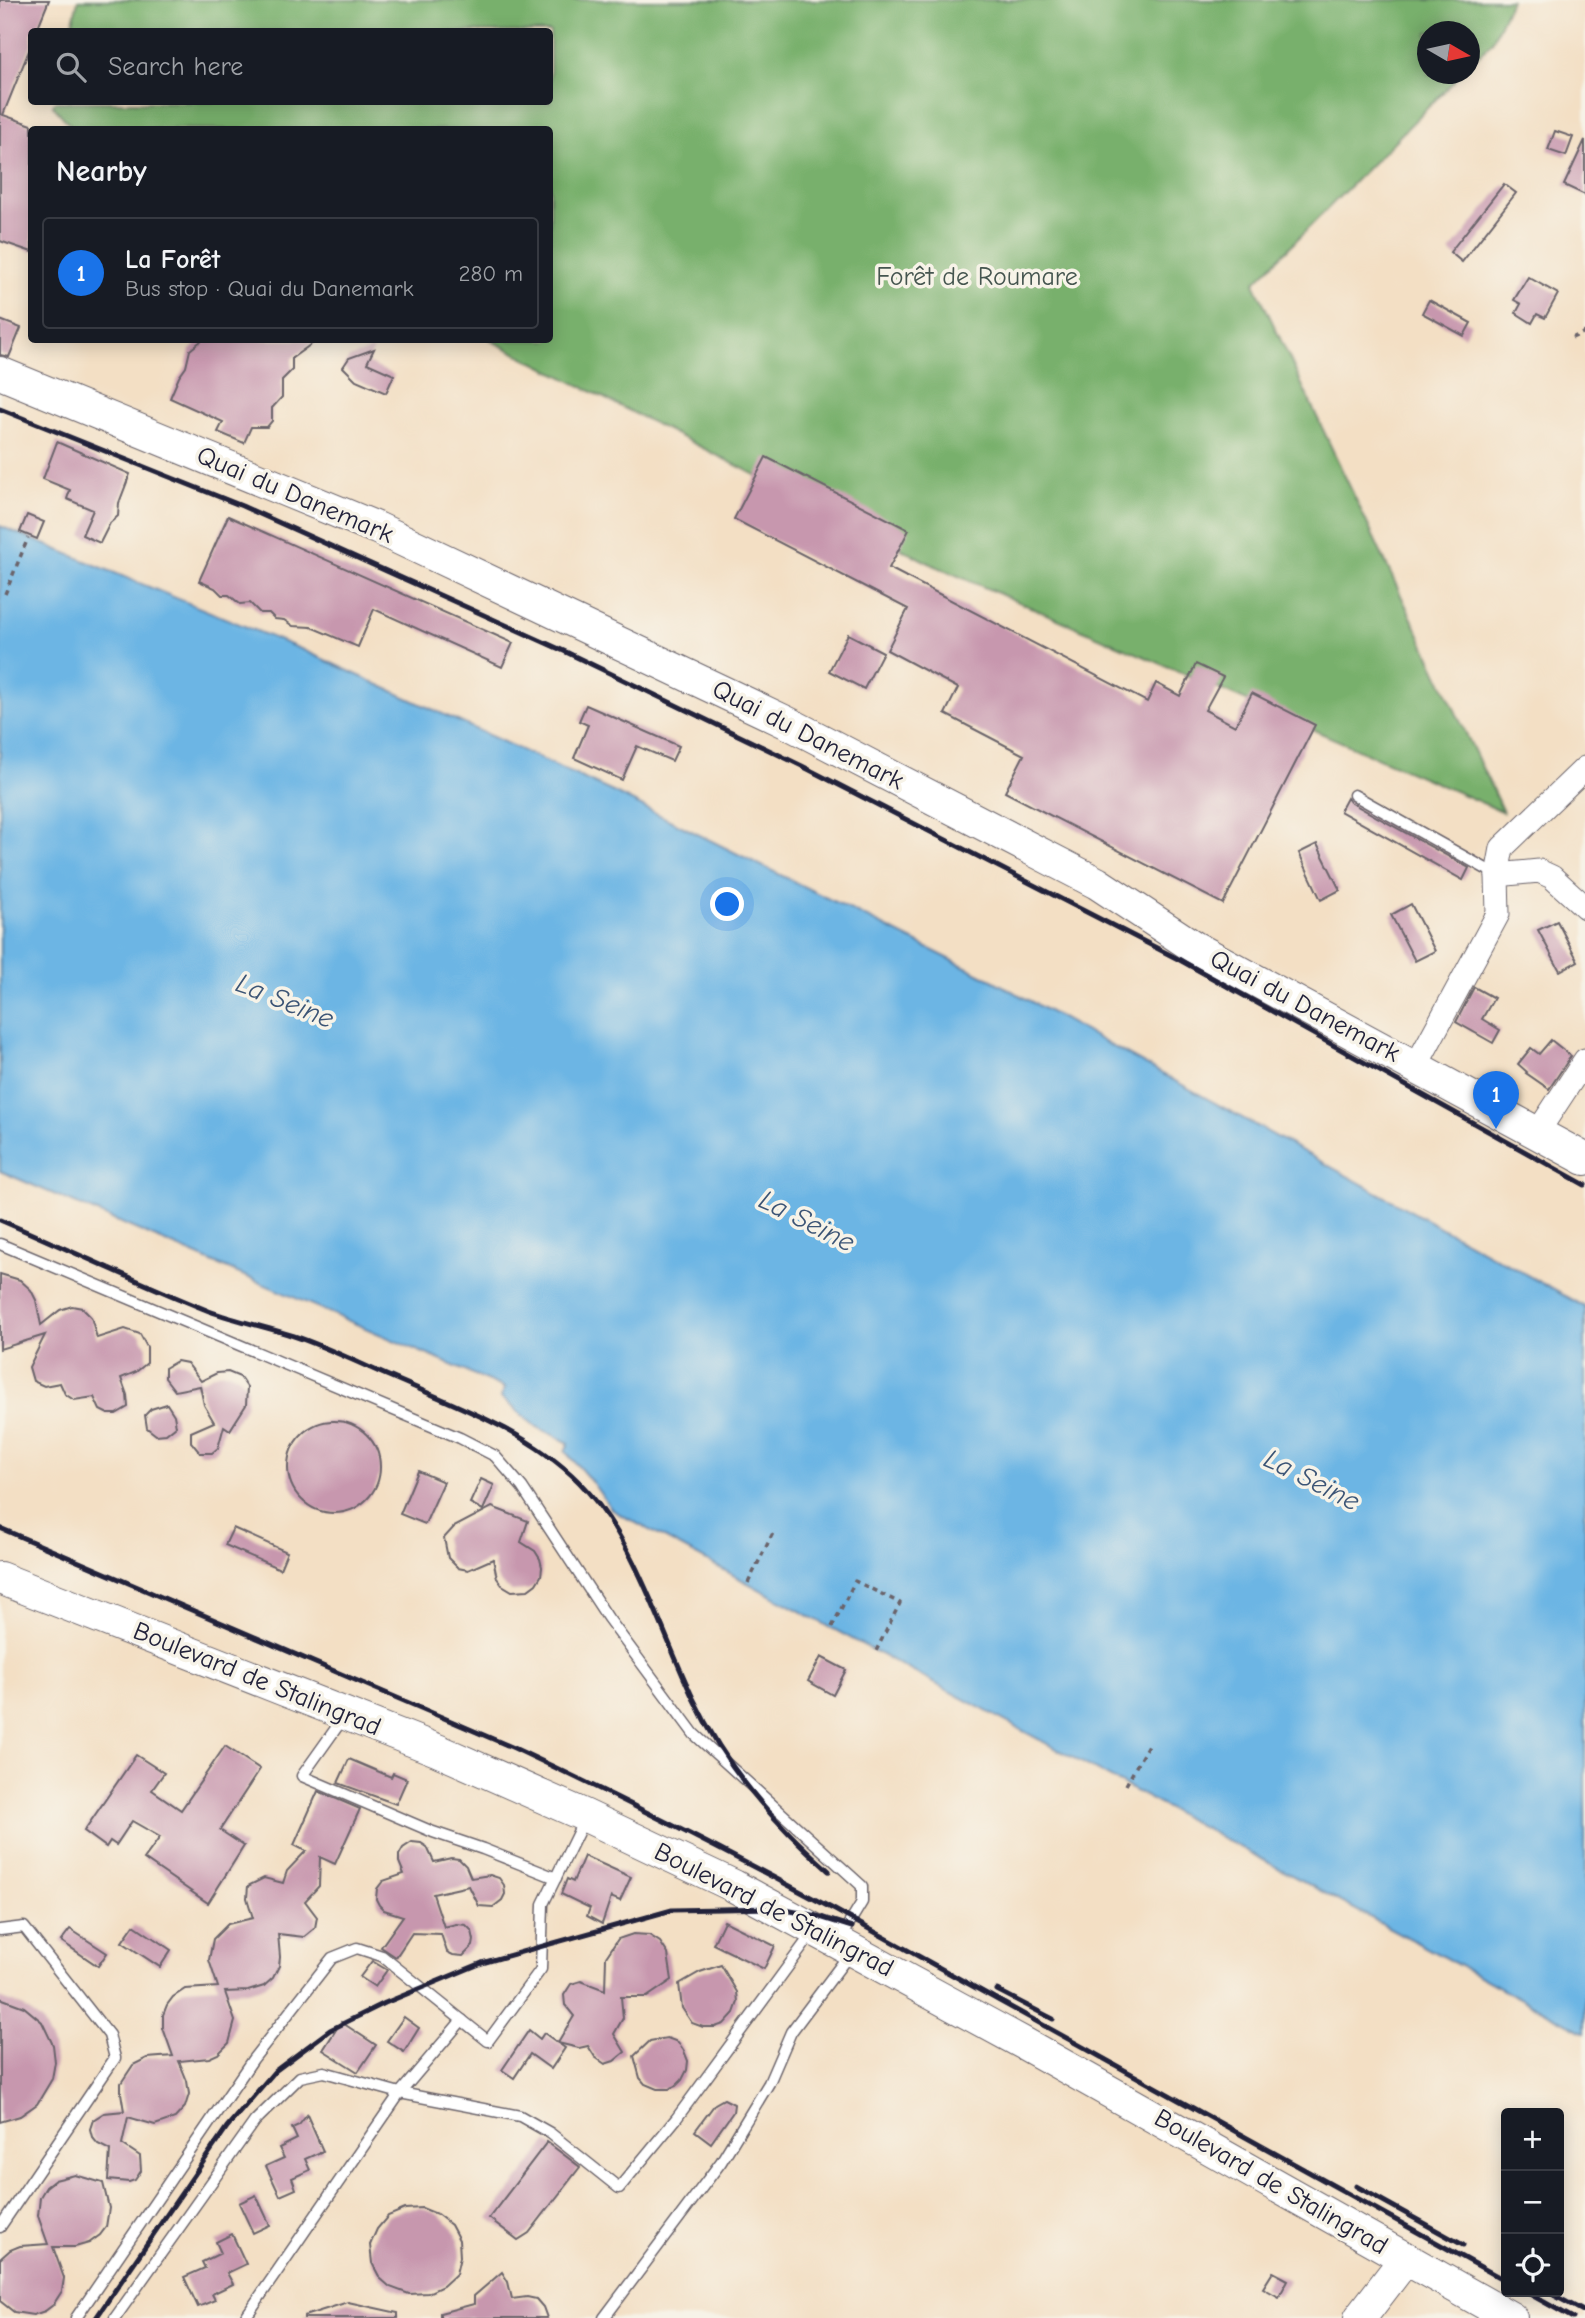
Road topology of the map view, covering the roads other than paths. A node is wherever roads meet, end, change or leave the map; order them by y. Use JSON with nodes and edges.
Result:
{"nodes":[{"id":1,"x":0,"y":373,"type":"edge"},
{"id":2,"x":1585,"y":768,"type":"edge"},
{"id":3,"x":1354,"y":795,"type":"dead end"},
{"id":4,"x":1497,"y":875,"type":"junction"},
{"id":5,"x":1585,"y":908,"type":"edge"},
{"id":6,"x":1585,"y":1060,"type":"edge"},
{"id":7,"x":1416,"y":1066,"type":"junction"},
{"id":8,"x":1537,"y":1133,"type":"junction"},
{"id":9,"x":1585,"y":1159,"type":"edge"},
{"id":10,"x":0,"y":1244,"type":"edge"},
{"id":11,"x":0,"y":1578,"type":"edge"},
{"id":12,"x":346,"y":1714,"type":"junction"},
{"id":13,"x":586,"y":1816,"type":"junction"},
{"id":14,"x":556,"y":1878,"type":"junction"},
{"id":15,"x":0,"y":1930,"type":"edge"},
{"id":16,"x":835,"y":1941,"type":"junction"},
{"id":17,"x":462,"y":2020,"type":"junction"},
{"id":18,"x":400,"y":2093,"type":"junction"},
{"id":19,"x":0,"y":2227,"type":"edge"},
{"id":20,"x":1406,"y":2258,"type":"junction"},
{"id":21,"x":76,"y":2318,"type":"edge"},
{"id":22,"x":115,"y":2318,"type":"edge"},
{"id":23,"x":244,"y":2318,"type":"edge"},
{"id":24,"x":604,"y":2318,"type":"edge"},
{"id":25,"x":1360,"y":2318,"type":"edge"},
{"id":26,"x":1511,"y":2318,"type":"edge"}],
"edges":[{"from":1,"to":7,"type":"main road","name":"Quai du Danemark"},
{"from":2,"to":4,"type":"street"},
{"from":3,"to":4,"type":"lane"},
{"from":4,"to":5,"type":"street"},
{"from":4,"to":7,"type":"street"},
{"from":6,"to":8,"type":"street"},
{"from":7,"to":8,"type":"main road","name":"Quai du Danemark"},
{"from":8,"to":9,"type":"main road","name":"Quai du Danemark"},
{"from":10,"to":16,"type":"lane"},
{"from":11,"to":12,"type":"main road","name":"Boulevard de Stalingrad"},
{"from":12,"to":13,"type":"main road","name":"Boulevard de Stalingrad"},
{"from":12,"to":14,"type":"lane"},
{"from":13,"to":14,"type":"lane"},
{"from":13,"to":16,"type":"main road","name":"Boulevard de Stalingrad"},
{"from":14,"to":17,"type":"lane"},
{"from":15,"to":19,"type":"lane"},
{"from":16,"to":18,"type":"lane"},
{"from":16,"to":20,"type":"main road","name":"Boulevard de Stalingrad"},
{"from":16,"to":24,"type":"lane"},
{"from":17,"to":18,"type":"lane"},
{"from":17,"to":21,"type":"lane"},
{"from":18,"to":22,"type":"lane"},
{"from":18,"to":23,"type":"lane"},
{"from":20,"to":25,"type":"main road"},
{"from":20,"to":26,"type":"main road","name":"Boulevard de Stalingrad"}]}
